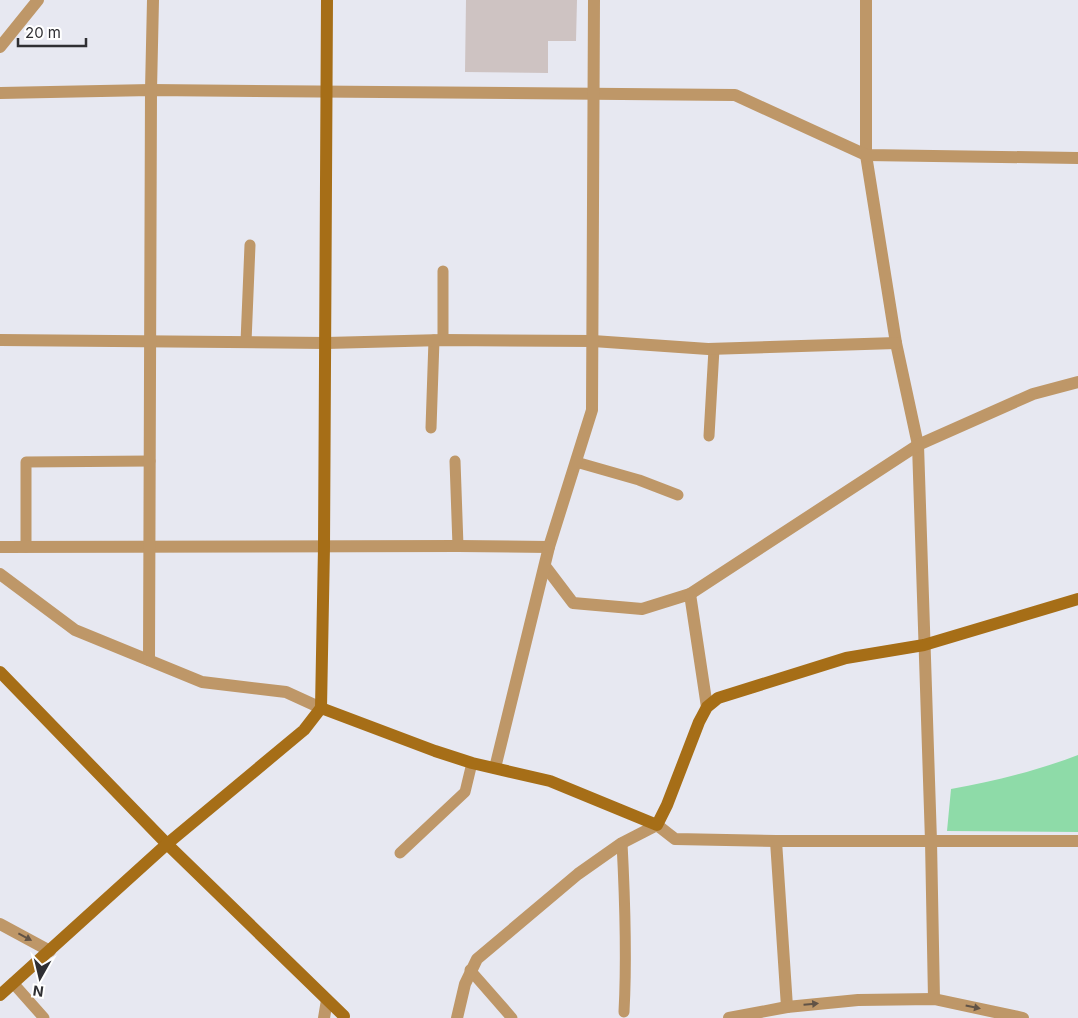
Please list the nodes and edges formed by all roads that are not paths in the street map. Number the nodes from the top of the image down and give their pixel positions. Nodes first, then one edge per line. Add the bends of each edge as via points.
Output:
1 (38, 0) edge
2 (153, 0) edge
3 (327, 0) edge
4 (594, 0) edge
5 (866, 0) edge
6 (0, 47) edge
7 (151, 90) junction
8 (327, 91) junction
9 (0, 93) edge
10 (594, 93) junction
11 (866, 155) junction
12 (1078, 158) edge
13 (250, 245) dead end
14 (443, 271) dead end
15 (0, 340) edge
16 (150, 340) junction
17 (438, 340) junction
18 (246, 342) junction
19 (592, 342) junction
20 (326, 343) junction
21 (896, 343) junction
22 (714, 349) junction
23 (1078, 382) edge
24 (432, 428) dead end
25 (709, 436) dead end
26 (918, 445) junction
27 (150, 461) junction
28 (455, 461) dead end
29 (576, 462) junction
30 (678, 495) dead end
31 (26, 546) junction
32 (149, 546) junction
33 (458, 546) junction
34 (0, 547) edge
35 (324, 547) junction
36 (549, 547) junction
37 (545, 566) junction
38 (0, 574) edge
39 (690, 594) junction
40 (1078, 599) edge
41 (924, 645) junction
42 (149, 660) junction
43 (0, 672) edge
44 (707, 707) junction
45 (321, 708) junction
46 (472, 763) junction
47 (495, 768) junction
48 (657, 825) junction
49 (776, 841) junction
50 (931, 841) junction
51 (1078, 841) edge
52 (622, 843) junction
53 (167, 844) junction
54 (400, 853) dead end
55 (0, 924) edge
56 (50, 951) junction
57 (470, 970) junction
58 (14, 983) junction
59 (0, 995) edge
60 (934, 999) junction
61 (327, 1000) junction
62 (787, 1007) junction
63 (624, 1012) dead end
64 (344, 1016) dead end
65 (44, 1018) edge
66 (324, 1018) edge
67 (457, 1018) edge
68 (512, 1018) edge
69 (729, 1018) edge
70 (1023, 1018) edge

1 - 6 street
2 - 7 street
3 - 8 street
4 - 10 street
5 - 11 street
7 - 8 street
7 - 9 street
7 - 16 street
8 - 10 street
8 - 20 street
10 - 11 street via 735,95
10 - 19 street
11 - 12 street
11 - 21 street
13 - 18 lane
14 - 17 lane
15 - 16 street
16 - 18 street
16 - 27 street
17 - 19 street
17 - 20 street
17 - 24 lane
18 - 20 street
19 - 22 street
19 - 29 street via 592,410
20 - 35 street
21 - 22 street
21 - 26 street
22 - 25 lane
23 - 26 street via 1033,394
26 - 39 street
26 - 41 street
27 - 31 lane via 26,462
27 - 32 street
28 - 33 lane
29 - 30 lane
29 - 36 street
31 - 32 street
31 - 34 street
32 - 35 street
32 - 42 street
33 - 35 street
33 - 36 street
35 - 45 street
36 - 37 street
37 - 39 street via 573,603 642,609
37 - 47 street
38 - 42 street via 75,630
39 - 44 street
40 - 41 street
41 - 44 street via 846,658 718,698
41 - 50 street
42 - 45 street via 202,682 286,692
43 - 53 street
44 - 48 street
45 - 46 street
45 - 53 street via 304,730
46 - 47 street
46 - 54 lane via 465,792
47 - 48 street via 550,781
48 - 49 street via 674,839
48 - 52 street
49 - 50 street
49 - 62 street
50 - 51 street
50 - 60 street
52 - 57 street via 556,892 477,959
52 - 63 lane via 626,962
53 - 56 street
53 - 61 street
55 -> 56 street
56 - 58 street
57 - 67 street
57 - 68 lane
58 - 59 street
58 - 65 lane
62 -> 60 street via 858,1000
60 -> 70 street
61 - 64 street
61 - 66 street
62 - 69 street

